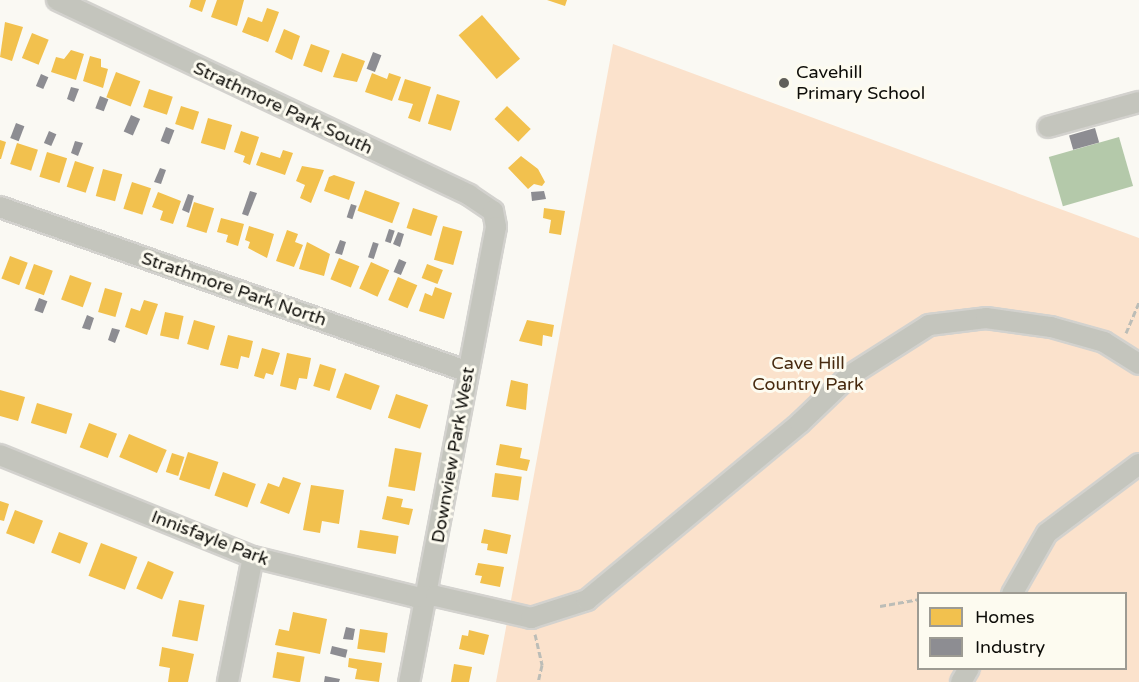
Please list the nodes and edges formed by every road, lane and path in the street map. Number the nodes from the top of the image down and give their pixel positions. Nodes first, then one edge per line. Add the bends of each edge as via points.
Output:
1 (57, 0) edge
2 (1139, 102) edge
3 (1048, 127) dead end
4 (0, 207) edge
5 (496, 227) joint
6 (1139, 302) edge
7 (1104, 342) junction
8 (1139, 363) edge
9 (468, 372) junction
10 (0, 455) edge
11 (1139, 464) edge
12 (252, 557) junction
13 (1013, 592) edge
14 (427, 597) junction
15 (917, 599) edge
16 (880, 606) dead end
17 (531, 618) junction
18 (228, 682) edge
19 (409, 682) edge
20 (538, 682) edge

1 - 5 street, Strathmore Park South via 469,195 493,211
2 - 3 street
4 - 9 street, Strathmore Park North
5 - 9 street, Downview Park West
6 - 7 path via 1125,337
7 - 8 street
7 - 17 street via 1051,327 986,318 929,325 849,376 800,423 587,600
9 - 14 street, Downview Park West
10 - 12 street, Innisfayle Park
11 - 13 street via 1047,533
12 - 14 street, Innisfayle Park
12 - 18 street
14 - 17 street, Innisfayle Park
14 - 19 street, Downview Park West
15 - 16 path
17 - 20 path via 542,665

